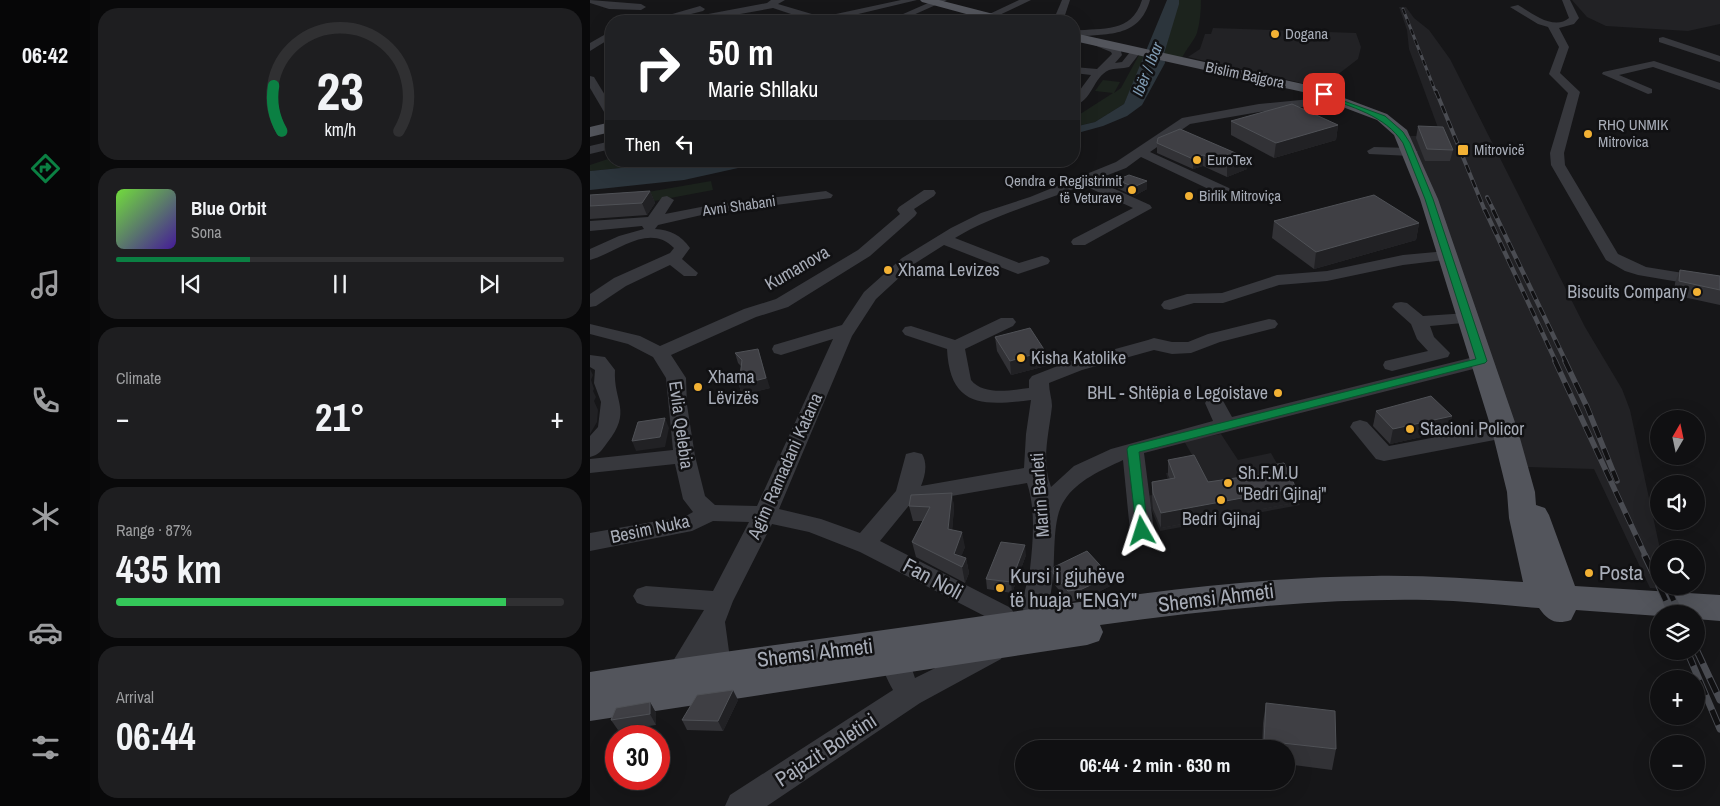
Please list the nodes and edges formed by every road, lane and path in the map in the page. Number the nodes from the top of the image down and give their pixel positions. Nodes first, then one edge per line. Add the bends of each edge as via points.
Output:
1 (590, 0) edge
2 (912, 0) edge
3 (1027, 0) edge
4 (1066, 0) edge
5 (1146, 0) edge
6 (1566, 0) edge
7 (935, 1) edge
8 (777, 2) edge
9 (1515, 7) dead end
10 (722, 9) junction
11 (643, 15) edge
12 (654, 15) edge
13 (704, 15) edge
14 (733, 15) edge
15 (806, 15) edge
16 (857, 15) edge
17 (901, 15) edge
18 (981, 15) edge
19 (993, 15) edge
20 (1060, 15) edge
21 (1556, 26) junction
22 (1119, 29) junction
23 (1080, 35) edge
24 (1681, 35) dead end
25 (605, 36) edge
26 (1080, 38) edge
27 (1663, 40) dead end
28 (1098, 43) junction
29 (590, 48) edge
30 (1720, 48) edge
31 (1720, 59) edge
32 (1627, 68) junction
33 (1080, 70) edge
34 (1103, 70) junction
35 (1717, 72) dead end
36 (1692, 77) junction
37 (1654, 78) dead end
38 (594, 86) edge
39 (1720, 87) edge
40 (1648, 91) dead end
41 (1080, 93) edge
42 (1341, 100) junction
43 (605, 104) edge
44 (605, 128) edge
45 (590, 132) edge
46 (605, 146) edge
47 (590, 150) edge
48 (1374, 151) dead end
49 (1140, 152) junction
50 (1410, 152) junction
51 (1085, 181) junction
52 (1224, 191) dead end
53 (929, 193) dead end
54 (826, 194) dead end
55 (667, 200) dead end
56 (654, 221) junction
57 (590, 226) edge
58 (643, 234) junction
59 (943, 239) junction
60 (1079, 242) dead end
61 (590, 254) edge
62 (1446, 256) junction
63 (672, 258) junction
64 (1042, 261) dead end
65 (690, 273) dead end
66 (1720, 284) edge
67 (590, 302) edge
68 (1170, 305) dead end
69 (1401, 307) dead end
70 (1468, 318) junction
71 (1007, 322) dead end
72 (1419, 322) junction
73 (1268, 324) dead end
74 (590, 329) edge
75 (846, 330) junction
76 (911, 331) dead end
77 (956, 346) junction
78 (781, 349) dead end
79 (660, 353) junction
80 (590, 361) edge
81 (1482, 361) junction
82 (1392, 365) dead end
83 (1039, 393) junction
84 (1215, 403) dead end
85 (1226, 426) junction
86 (1360, 428) dead end
87 (1506, 431) junction
88 (1133, 449) junction
89 (684, 456) junction
90 (591, 459) edge
91 (914, 459) dead end
92 (1035, 474) junction
93 (903, 497) junction
94 (709, 513) junction
95 (765, 514) junction
96 (1045, 524) junction
97 (1142, 531) dead end
98 (590, 542) edge
99 (864, 543) junction
100 (1551, 586) junction
101 (646, 596) dead end
102 (1650, 608) edge
103 (1720, 608) edge
104 (1650, 609) edge
105 (1705, 609) edge
106 (716, 612) junction
107 (1047, 615) junction
108 (1705, 622) edge
109 (1720, 623) edge
110 (998, 630) junction
111 (893, 652) junction
112 (715, 677) junction
113 (678, 682) junction
114 (590, 687) edge
115 (910, 694) junction
116 (590, 706) edge
117 (741, 806) edge

1 - 11 street
2 - 16 street
3 - 19 street
4 - 20 street
5 - 22 street via 1139,20
6 - 21 street via 1573,20
7 - 17 street
7 - 18 main road
8 - 10 street
8 - 15 street
9 - 21 street
10 - 12 street via 703,8
10 - 13 street
10 - 14 street
21 - 66 street via 1554,30 1564,47 1554,74 1574,92 1556,161 1608,251 1620,262 1644,272
22 - 23 street
22 - 34 street via 1134,44 1125,65
24 - 30 street
25 - 29 street
26 - 28 main road, Bislim Bajgora
27 - 31 street
28 - 34 street via 1118,52
28 - 42 main road, Bislim Bajgora via 1278,82
32 - 36 street via 1654,64
32 - 37 street
32 - 40 street via 1606,76
33 - 34 street
34 - 41 street
35 - 36 street
36 - 39 street
38 - 43 street
42 - 49 street, Agim Ramadani Katana via 1195,118 1178,124
42 - 50 main road, Bislim Bajgora via 1382,117 1401,133
44 - 45 main road
46 - 47 street
48 - 50 street
49 - 51 street, Agim Ramadani Katana via 1121,165
49 - 52 street
50 - 62 main road, Bislim Bajgora via 1429,199
51 - 59 street, Agim Ramadani Katana via 986,216
51 - 60 street via 1145,208
53 - 79 street, Kumanova via 904,210 910,213 864,252 800,293
54 - 56 street, Avni Shabani via 706,210
55 - 56 street
56 - 57 street, Avni Shabani
56 - 58 street
58 - 61 street
58 - 63 street via 666,235 676,241 681,251
59 - 64 street via 1018,269
59 - 75 street, Agim Ramadani Katana via 908,261 870,296
62 - 68 street via 1403,260 1327,276 1277,280 1232,296 1193,298
62 - 70 main road, Bislim Bajgora
63 - 65 street
63 - 67 street via 620,282
69 - 72 street
70 - 72 street
70 - 81 main road, Bislim Bajgora
71 - 77 street
72 - 82 street via 1426,339 1441,353
73 - 83 street via 1214,338 1200,345 1172,348 1154,344 1075,366 1039,380
74 - 79 street via 634,340
75 - 78 street
75 - 95 street, Agim Ramadani Katana
76 - 77 street
77 - 83 street via 962,380 967,388 984,396
79 - 89 street, Evlia Qelebia via 676,378
80 - 90 street via 598,361 605,370 604,383 611,402 608,428
81 - 85 street
81 - 87 main road, Bislim Bajgora
83 - 92 street, Marin Barleti via 1042,404 1036,434
84 - 85 street
85 - 88 street
86 - 87 street via 1384,454
87 - 100 main road, Bislim Bajgora via 1521,492 1523,518
88 - 96 street via 1082,471 1053,498
88 - 97 street
89 - 90 street
89 - 94 street, Evlia Qelebia via 694,499
91 - 93 street via 916,471
92 - 93 street
92 - 96 street, Marin Barleti
93 - 99 street
94 - 95 street
94 - 98 street, Besim Nuka via 692,523
95 - 99 street, Fan Noli
95 - 106 street, Agim Ramadani Katana
96 - 107 street, Marin Barleti via 1042,572
99 - 110 street, Fan Noli
100 - 102 main road, Shemsi Ahmeti
100 - 104 main road, Shemsi Ahmeti
100 - 107 main road, Shemsi Ahmeti via 1472,590 1384,586 1272,591
100 - 110 main road, Shemsi Ahmeti via 1386,602 1280,606
101 - 106 street
103 - 105 main road
106 - 112 street
106 - 113 street, Agim Ramadani Katana
107 - 110 main road, Shemsi Ahmeti
108 - 109 main road
110 - 111 main road, Shemsi Ahmeti
110 - 115 street, Pajazit Boletini
111 - 112 main road, Shemsi Ahmeti
111 - 115 street via 900,678
112 - 113 main road, Shemsi Ahmeti
113 - 114 main road, Shemsi Ahmeti
113 - 116 main road, Shemsi Ahmeti
115 - 117 street, Pajazit Boletini

